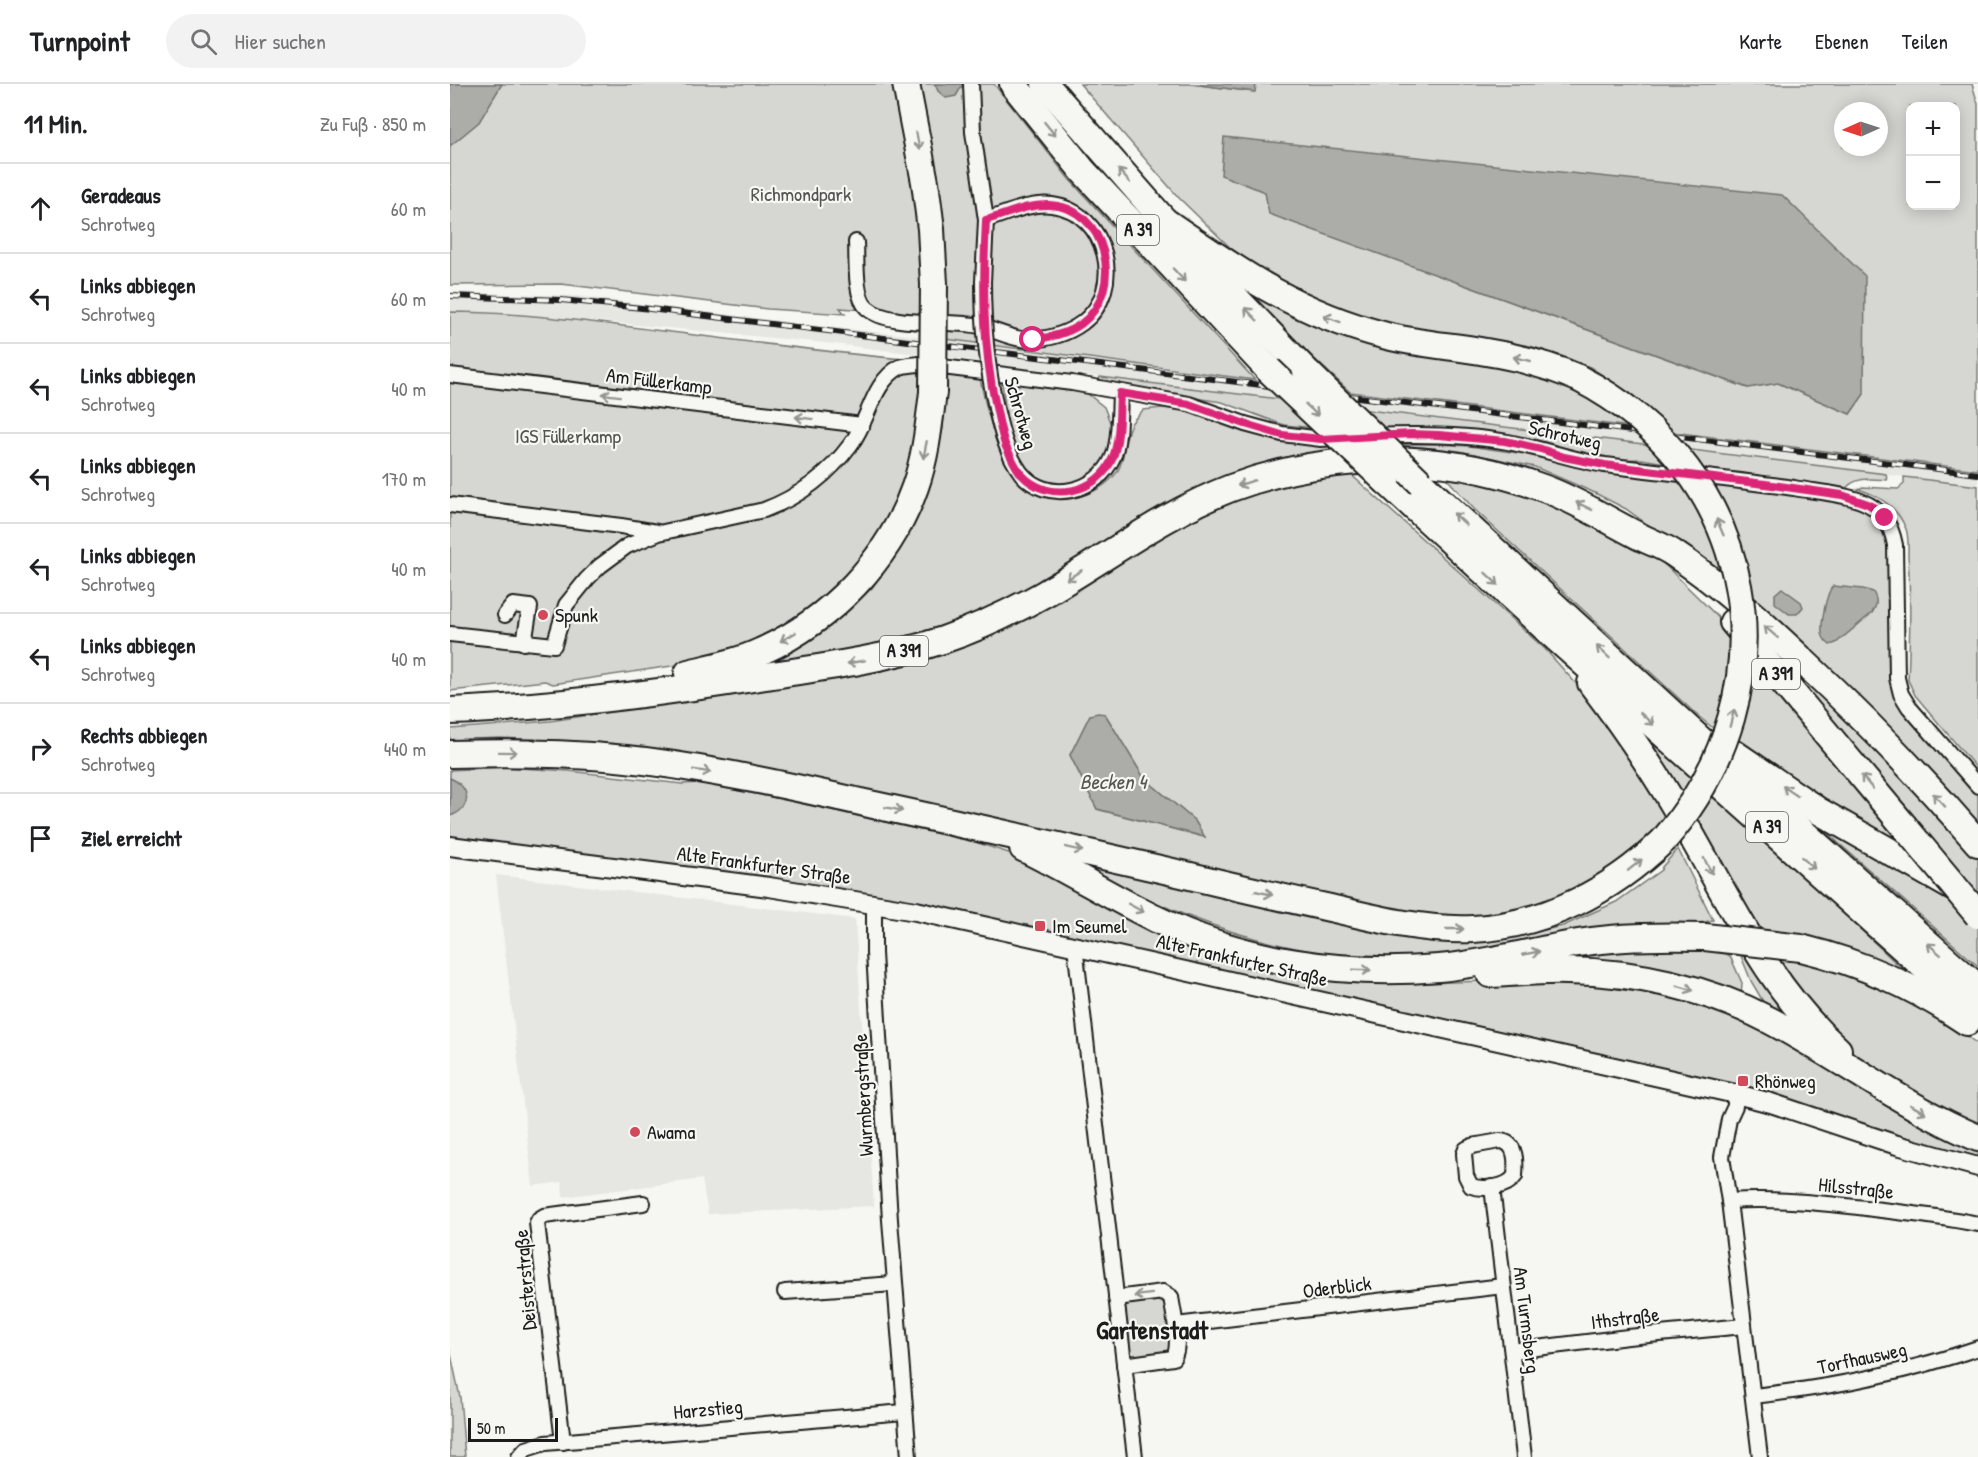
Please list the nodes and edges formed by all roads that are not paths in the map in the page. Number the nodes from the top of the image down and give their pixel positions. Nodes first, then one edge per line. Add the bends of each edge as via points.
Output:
1 (906, 84) edge
2 (971, 84) edge
3 (1013, 84) edge
4 (1046, 84) edge
5 (986, 220) junction
6 (1163, 220) junction
7 (856, 242) dead end
8 (450, 375) edge
9 (1120, 393) junction
10 (862, 425) junction
11 (450, 505) edge
12 (659, 533) junction
13 (1635, 534) junction
14 (505, 615) dead end
15 (450, 634) edge
16 (1556, 638) junction
17 (525, 643) junction
18 (1646, 692) junction
19 (458, 711) edge
20 (450, 754) edge
21 (1978, 786) edge
22 (956, 822) junction
23 (1978, 843) edge
24 (450, 846) edge
25 (1978, 902) edge
26 (874, 903) junction
27 (1978, 915) edge
28 (1074, 946) junction
29 (1411, 969) junction
30 (1978, 988) edge
31 (1978, 1015) edge
32 (1978, 1029) edge
33 (1869, 1078) junction
34 (1734, 1095) junction
35 (1978, 1138) edge
36 (1978, 1167) edge
37 (1492, 1187) dead end
38 (1729, 1201) junction
39 (643, 1203) dead end
40 (1978, 1224) edge
41 (894, 1284) junction
42 (1503, 1286) junction
43 (785, 1292) dead end
44 (1116, 1298) junction
45 (1176, 1325) junction
46 (1744, 1326) junction
47 (1978, 1348) edge
48 (1512, 1351) junction
49 (1124, 1365) junction
50 (1753, 1396) junction
51 (904, 1412) junction
52 (562, 1442) junction
53 (519, 1457) edge
54 (909, 1457) edge
55 (1135, 1457) edge
56 (1524, 1457) edge
57 (1760, 1457) edge

1 -> 19 highway, bridge via 926,182 931,229 933,392 924,457 915,488 901,519 865,574 817,619 762,651 729,663 592,691
2 - 5 street, Schrotweg via 973,132
3 -> 16 highway, A 39, bridge via 1083,171 1269,370
6 -> 4 highway, A 39
5 - 7 street via 1050,204 1088,223 1106,255 1107,268 1101,301 1087,319 1057,336 1020,340 973,325 911,321 877,314 862,300
5 - 9 street, Schrotweg, bridge via 983,310 987,360 1005,444 1022,474 1041,487 1065,492 1093,481 1113,457
18 -> 6 highway, A 39, bridge via 1306,371
22 -> 6 highway, bridge via 1414,926 1497,927 1568,906 1614,881 1648,855 1678,823 1704,785 1724,744 1742,654 1738,586 1718,521 1683,463 1652,429 1617,400 1578,378 1530,360 1374,333 1298,305 1256,283
10 -> 8 street, Am Füllerkamp
9 - 10 street via 1072,383 918,364 902,366 888,377
9 - 21 street, Schrotweg via 1189,404 1266,431 1299,437 1411,434 1505,441 1581,461 1860,500 1885,518 1895,545 1897,678 1901,694
10 - 12 street via 853,442 826,472 797,495 754,512
11 - 12 street
12 - 17 street via 627,546 586,579 566,605 554,645
13 -> 19 highway, A 391 via 1562,495 1483,470 1412,460 1322,464 1262,478 1201,501 997,618 942,640 880,658 529,708
23 -> 13 highway via 1898,755 1776,636 1713,581 1668,550
27 -> 13 highway, A 391, bridge via 1730,619 1678,568
14 - 17 street via 513,605 530,607
15 - 17 street
16 -> 31 highway, A 39
16 -> 33 highway via 1646,761 1771,972 1808,1020
25 -> 18 highway via 1817,810
30 -> 18 highway, A 39
20 -> 22 highway via 570,754 646,761 760,780
22 -> 29 highway via 1040,856 1155,918 1232,948 1319,967
24 - 26 street, Alte Frankfurter Straße
26 - 28 street, Alte Frankfurter Straße
26 - 41 street, Wurmbergstraße
28 - 34 street, Alte Frankfurter Straße
28 - 44 street
29 -> 32 highway, bridge via 1469,964 1614,939 1706,937 1801,948 1840,958 1892,979
29 -> 33 highway via 1434,978 1588,972 1672,985 1769,1020
33 -> 35 highway via 1919,1110
34 - 36 street, Alte Frankfurter Straße
34 - 38 street via 1735,1106 1722,1157
37 - 42 street, Am Turmsberg
38 - 40 street, Hilsstraße via 1848,1206
38 - 46 street
39 - 52 street, Deisterstraße via 544,1216 537,1223
41 - 43 street
41 - 51 street, Wurmbergstraße
42 - 45 street, Oderblick
42 - 48 street, Am Turmsberg
45 -> 44 street via 1167,1293
44 - 49 street
45 - 49 street via 1177,1350 1173,1358
46 - 48 street, Ithstraße
46 - 50 street
47 - 50 street, Torfhausweg via 1850,1382
48 - 56 street, Am Turmsberg
49 - 55 street
50 - 57 street
51 - 52 street, Harzstieg
51 - 54 street, Wurmbergstraße
52 - 53 street, Harzstieg via 534,1445

